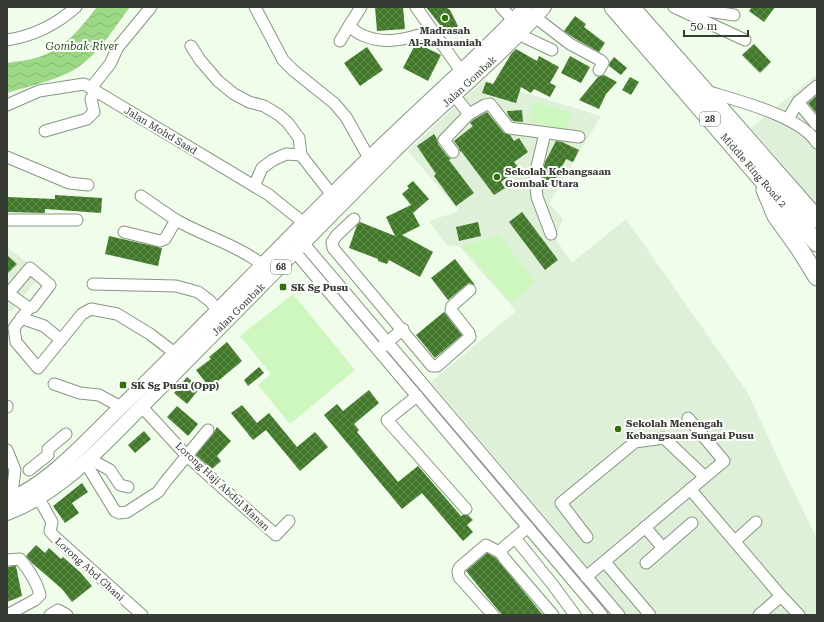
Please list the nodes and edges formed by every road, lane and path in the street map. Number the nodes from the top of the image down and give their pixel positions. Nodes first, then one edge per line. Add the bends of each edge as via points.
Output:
1 (76, 7) edge
2 (151, 7) edge
3 (255, 7) edge
4 (361, 7) edge
5 (416, 7) edge
6 (422, 7) edge
7 (501, 7) edge
8 (613, 7) edge
9 (631, 7) edge
10 (674, 7) edge
11 (683, 7) edge
12 (535, 10) edge
13 (734, 15) dead end
14 (514, 21) junction
15 (349, 26) junction
16 (433, 31) junction
17 (518, 34) junction
18 (7, 40) edge
19 (745, 40) dead end
20 (340, 41) dead end
21 (191, 46) dead end
22 (552, 50) dead end
23 (463, 69) junction
24 (600, 70) dead end
25 (817, 86) edge
26 (93, 89) junction
27 (705, 91) junction
28 (454, 96) junction
29 (798, 102) junction
30 (7, 105) edge
31 (469, 114) junction
32 (788, 119) junction
33 (817, 125) edge
34 (45, 132) dead end
35 (545, 133) junction
36 (579, 137) dead end
37 (816, 138) edge
38 (453, 152) dead end
39 (301, 154) junction
40 (7, 157) edge
41 (369, 158) junction
42 (757, 174) junction
43 (88, 185) dead end
44 (254, 186) junction
45 (332, 195) junction
46 (141, 196) dead end
47 (354, 219) dead end
48 (7, 220) edge
49 (78, 220) dead end
50 (176, 220) junction
51 (304, 223) junction
52 (124, 232) dead end
53 (551, 234) dead end
54 (814, 235) edge
55 (299, 248) junction
56 (263, 265) junction
57 (817, 277) edge
58 (93, 284) dead end
59 (470, 290) dead end
60 (8, 294) edge
61 (29, 308) junction
62 (218, 311) junction
63 (21, 318) junction
64 (403, 329) junction
65 (61, 340) junction
66 (388, 342) junction
67 (378, 350) junction
68 (176, 354) junction
69 (54, 384) dead end
70 (417, 396) junction
71 (141, 406) junction
72 (120, 407) junction
73 (688, 418) dead end
74 (208, 430) dead end
75 (66, 434) dead end
76 (7, 450) edge
77 (187, 456) junction
78 (87, 460) junction
79 (495, 469) junction
80 (15, 470) junction
81 (29, 470) junction
82 (485, 477) junction
83 (704, 477) junction
84 (39, 482) junction
85 (128, 487) dead end
86 (690, 489) junction
87 (9, 497) edge
88 (38, 497) junction
89 (466, 509) dead end
90 (7, 513) edge
91 (289, 521) dead end
92 (756, 522) dead end
93 (692, 523) dead end
94 (528, 528) junction
95 (645, 528) junction
96 (587, 537) dead end
97 (515, 538) junction
98 (736, 540) junction
99 (663, 548) junction
100 (501, 553) junction
101 (7, 560) edge
102 (605, 562) junction
103 (646, 563) dead end
104 (586, 577) junction
105 (781, 596) junction
106 (617, 614) edge
107 (7, 615) edge
108 (50, 615) edge
109 (66, 615) edge
110 (142, 615) edge
111 (493, 615) edge
112 (553, 615) edge
113 (575, 615) edge
114 (602, 615) edge
115 (650, 615) edge
116 (759, 615) edge
117 (798, 615) edge

1 - 18 street via 51,25 20,38
2 - 26 street via 118,47
3 - 41 street via 284,60 334,103 346,117
4 - 15 street
5 - 16 street
6 - 23 street
7 - 14 street
8 - 42 highway, Middle Ring Road 2 / 28
9 - 27 highway, Middle Ring Road 2 / 28
10 - 19 street
11 - 13 street
12 - 14 main road, Jalan Gombak / 68
12 - 17 main road, Jalan Gombak / 68
12 - 24 street via 570,44 600,60 603,63
14 - 23 main road, Jalan Gombak / 68
15 - 16 street via 362,35 385,41 406,39
15 - 20 street
16 - 23 street
17 - 22 street
17 - 28 main road, Jalan Gombak / 68
21 - 39 street via 218,81 234,94 264,106 288,123 299,138
23 - 41 main road, Jalan Gombak / 68
25 - 29 street
26 - 30 street, Jalan Mohd Saad via 84,84 38,91
26 - 34 street via 91,99 94,112 87,119
26 - 44 street, Jalan Mohd Saad
27 - 32 street
27 - 54 highway, Middle Ring Road 2 / 28
28 - 31 street
28 - 55 main road, Jalan Gombak / 68 via 393,152
29 - 32 street
29 - 33 street
31 - 35 street via 490,104 509,128
31 - 38 street via 444,140
32 - 37 street
35 - 36 street
35 - 53 street via 535,175 536,197
39 - 44 street via 286,154 273,160 262,168
39 - 45 street
40 - 43 street via 69,183
41 - 45 main road, Jalan Gombak / 68
42 - 54 highway, Middle Ring Road 2 / 28
42 - 57 highway via 776,216
44 - 51 street, Jalan Mohd Saad
45 - 51 main road, Jalan Gombak / 68
46 - 50 street
47 - 64 street via 337,235 332,242 333,248
48 - 49 street
50 - 52 street via 165,239 160,241
50 - 56 street via 251,256
51 - 56 main road, Jalan Gombak / 68
55 - 66 street
55 - 67 street
55 - 71 main road, Jalan Gombak / 68
56 - 62 main road, Jalan Gombak / 68
58 - 62 street via 176,286 198,292
59 - 64 street via 452,306 452,310 470,332 470,337 437,366 432,366
60 - 61 street
60 - 61 street via 30,268 50,285 33,307
61 - 63 street
62 - 68 main road, Jalan Gombak / 68
63 - 65 street via 44,326
63 - 65 street via 14,328 16,342 38,368
64 - 66 street
65 - 68 street via 82,314 91,309 117,314
66 - 67 street
66 - 79 street
67 - 70 street
68 - 72 main road, Jalan Gombak / 68
69 - 72 street via 80,393 99,395
70 - 82 street
70 - 89 street via 387,420
71 - 77 street, Lorong Haji Abdul Manan
71 - 78 main road, Jalan Gombak / 68
72 - 84 main road, Jalan Gombak / 68
73 - 83 street via 724,461
74 - 77 street
75 - 81 street via 48,449 48,455
76 - 80 street
77 - 78 street via 158,492 120,514 115,511
77 - 91 street, Lorong Haji Abdul Manan via 276,535
78 - 85 street via 110,470 120,485
78 - 88 main road, Jalan Gombak / 68
79 - 82 street
79 - 104 street
80 - 81 street
80 - 87 street
81 - 84 street
82 - 94 street
83 - 86 street
83 - 96 street via 664,438 635,442 561,503
84 - 87 main road, Jalan Gombak / 68
86 - 95 street
86 - 98 street
88 - 90 main road, Jalan Gombak / 68
88 - 110 street, Lorong Abd Ghani via 52,522 50,531 54,536
92 - 98 street
93 - 99 street
94 - 97 street
94 - 114 street
95 - 99 street
95 - 102 street
97 - 100 street
97 - 113 street
98 - 105 street
99 - 103 street
100 - 111 street via 486,545 458,571 459,577
100 - 112 street
101 - 107 street via 20,559 39,588 40,595
102 - 104 street
102 - 115 street
104 - 106 street
105 - 116 street
105 - 117 street
108 - 109 street via 58,610

